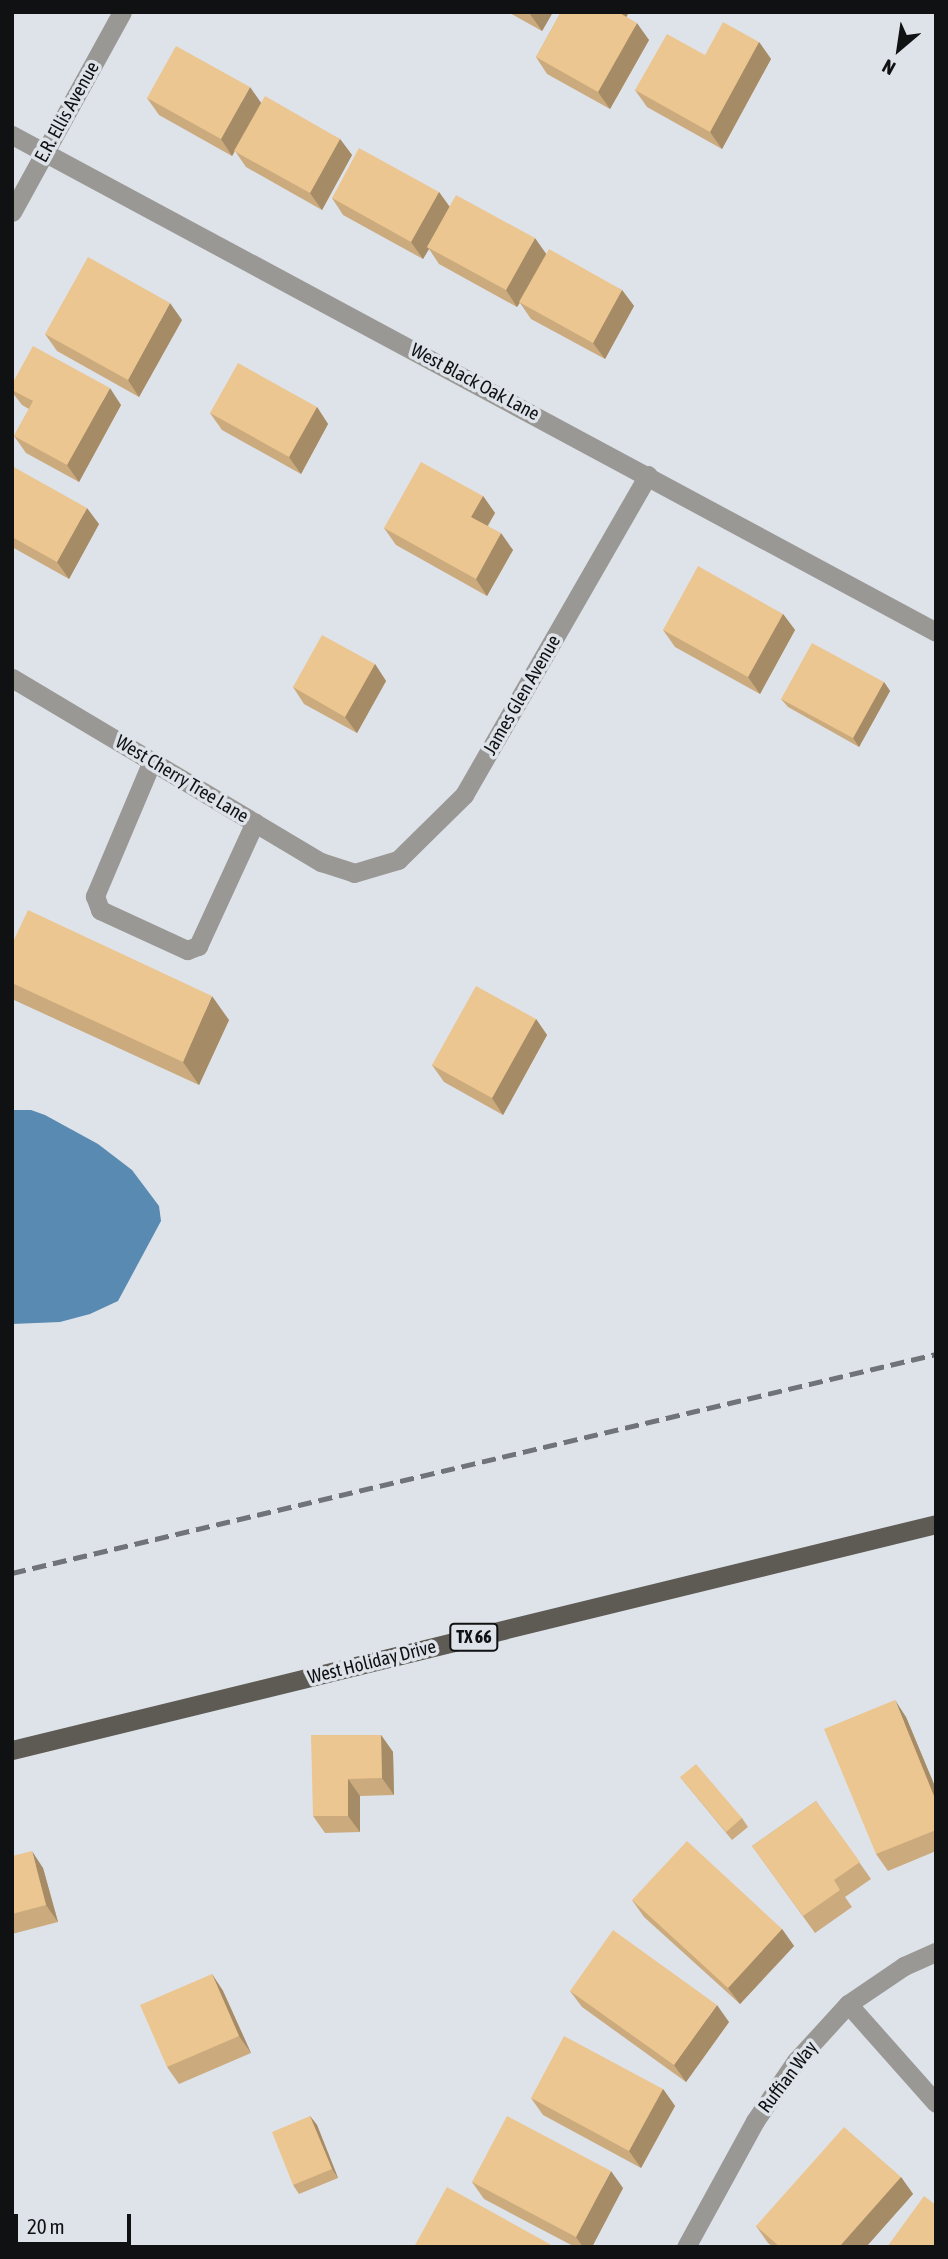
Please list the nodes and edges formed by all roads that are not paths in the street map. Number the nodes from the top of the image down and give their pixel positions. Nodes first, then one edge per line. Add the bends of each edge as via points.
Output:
1 (122, 12) edge
2 (12, 135) edge
3 (44, 153) junction
4 (12, 212) edge
5 (648, 475) junction
6 (936, 632) edge
7 (12, 678) edge
8 (152, 761) junction
9 (254, 822) junction
10 (354, 873) joint
11 (936, 1524) edge
12 (12, 1750) edge
13 (936, 1952) edge
14 (848, 2004) junction
15 (936, 2103) edge
16 (686, 2247) edge

1 - 3 street, E.R. Ellis Avenue
2 - 3 street, West Black Oak Lane
3 - 4 street, E.R. Ellis Avenue
3 - 5 street, West Black Oak Lane
5 - 6 street, West Black Oak Lane
5 - 10 street, James Glen Avenue via 464,795 398,860
7 - 8 street, West Cherry Tree Lane
8 - 9 street, West Cherry Tree Lane
8 - 9 street via 95,895 100,910 187,950 198,946
9 - 10 street, West Cherry Tree Lane via 321,862
11 - 12 main road, West Holiday Drive / TX 66
13 - 14 street, Ruffian Way via 904,1966
14 - 15 street
14 - 16 street, Ruffian Way via 796,2061 755,2121

